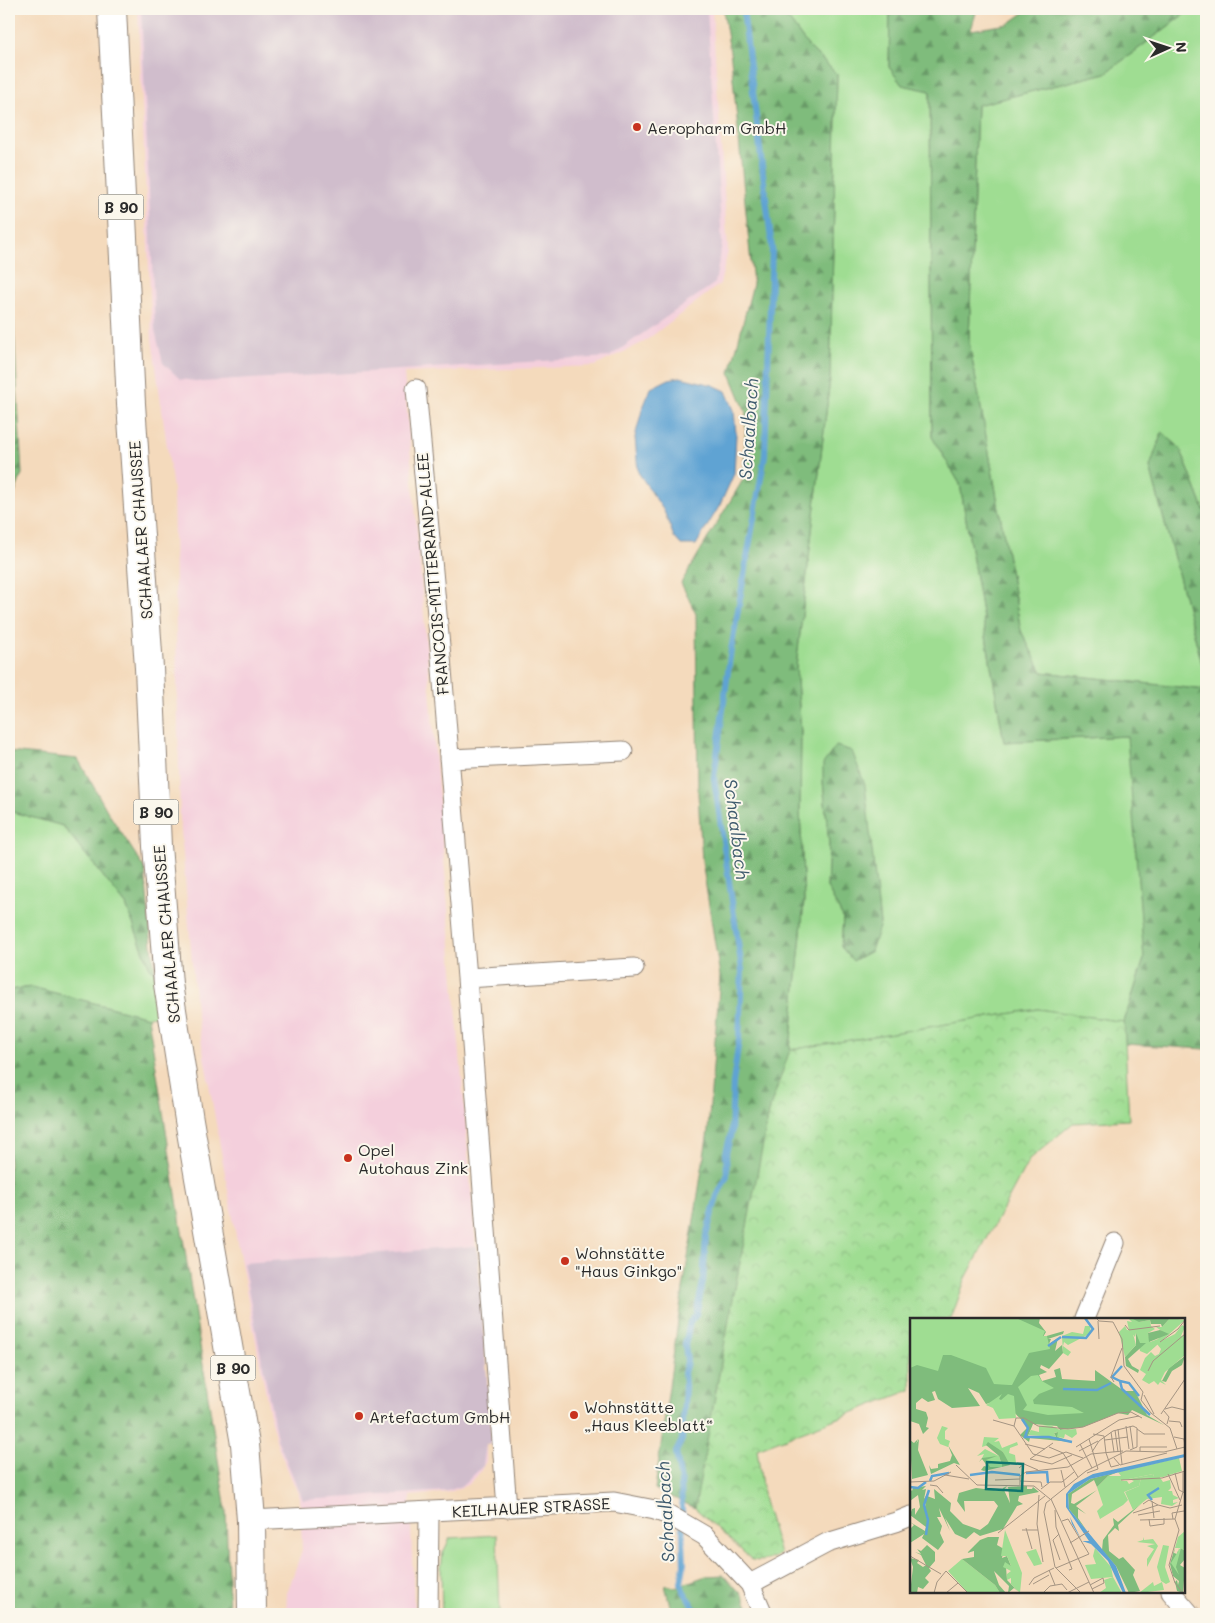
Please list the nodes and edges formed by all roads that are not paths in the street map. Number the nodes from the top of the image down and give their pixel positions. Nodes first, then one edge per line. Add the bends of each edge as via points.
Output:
1 (112, 9) edge
2 (416, 389) dead end
3 (623, 751) dead end
4 (449, 759) junction
5 (634, 968) dead end
6 (467, 978) junction
7 (1115, 1243) dead end
8 (1084, 1318) edge
9 (507, 1508) junction
10 (429, 1512) junction
11 (910, 1516) edge
12 (251, 1520) junction
13 (750, 1584) junction
14 (1172, 1593) edge
15 (252, 1614) edge
16 (428, 1614) edge
17 (763, 1614) edge
18 (1190, 1614) edge

1 - 12 main road, SCHAALAER CHAUSSEE / B 90 via 131,404 167,966 189,1120 245,1444
2 - 4 street, FRANCOIS-MITTERRAND-ALLEE
3 - 4 street
4 - 6 street, FRANCOIS-MITTERRAND-ALLEE
5 - 6 street
6 - 9 street, FRANCOIS-MITTERRAND-ALLEE
7 - 8 street
9 - 10 street, KEILHAUER STRASSE
9 - 13 street, KEILHAUER STRASSE via 614,1502 668,1514 705,1536
10 - 12 street, KEILHAUER STRASSE
10 - 16 street
11 - 13 street via 827,1543
12 - 15 main road, SCHAALAER CHAUSSEE / B 90
13 - 17 street, KEILHAUER STRASSE
14 - 18 street

